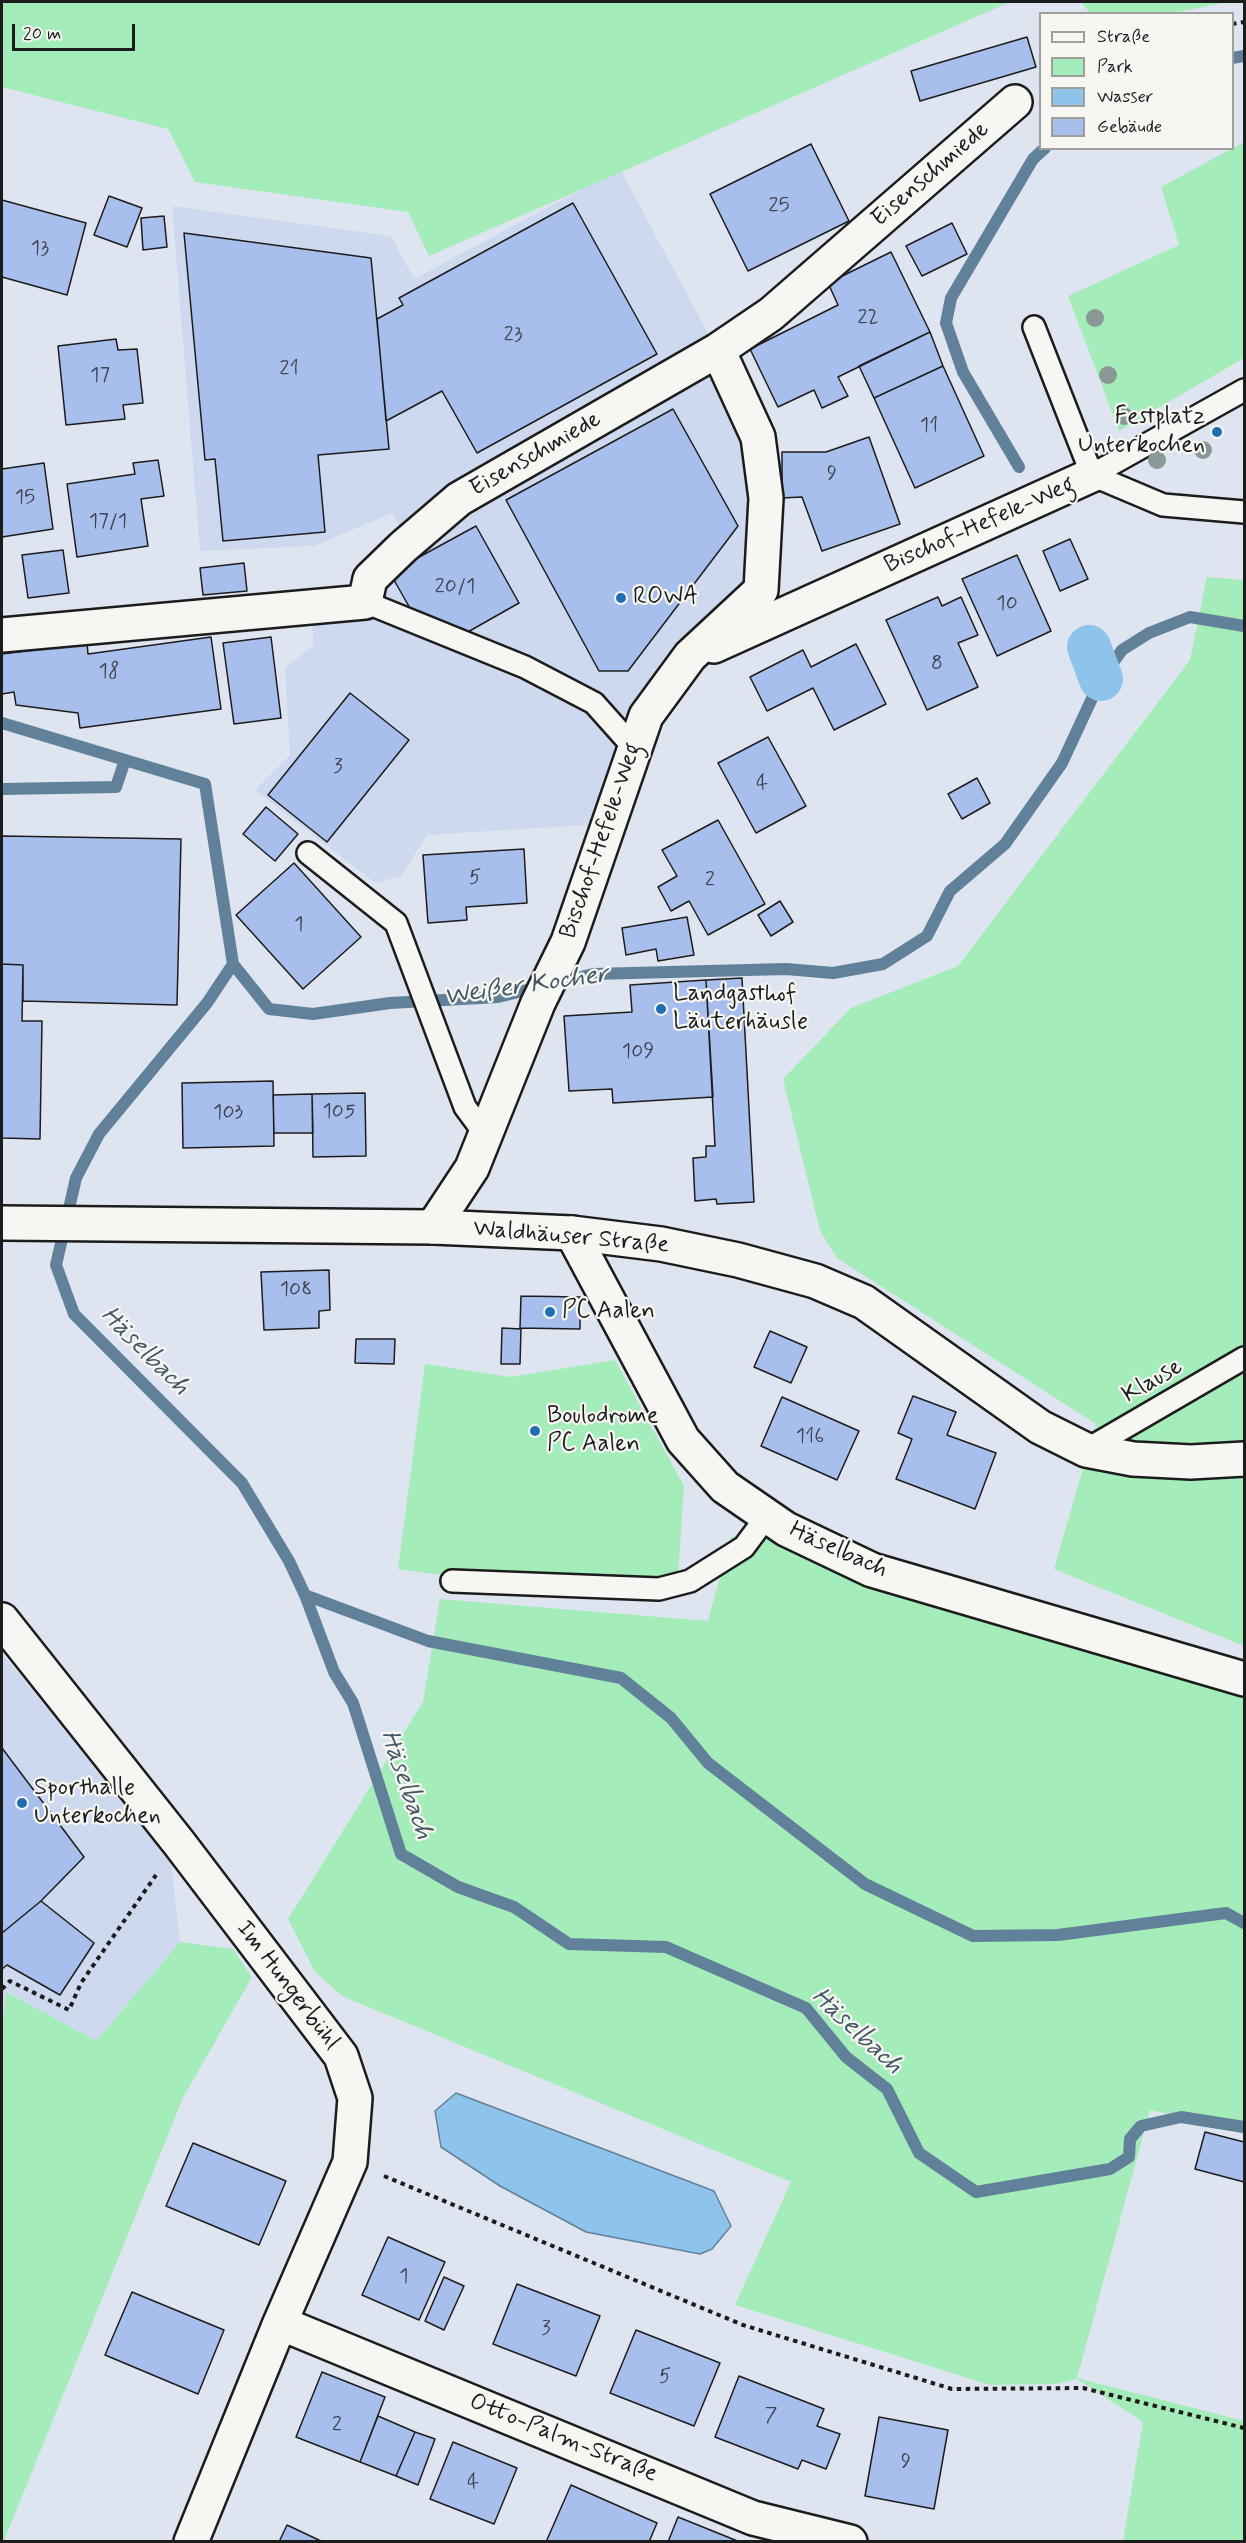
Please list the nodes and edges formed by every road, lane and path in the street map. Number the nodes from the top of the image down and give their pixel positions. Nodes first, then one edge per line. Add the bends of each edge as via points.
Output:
1 (1015, 102) dead end
2 (1034, 327) dead end
3 (718, 350) junction
4 (1245, 390) edge
5 (1092, 475) junction
6 (1245, 512) edge
7 (365, 602) junction
8 (2, 635) edge
9 (690, 656) junction
10 (635, 749) junction
11 (308, 853) dead end
12 (485, 1134) junction
13 (2, 1223) edge
14 (433, 1227) junction
15 (572, 1233) junction
16 (1245, 1358) edge
17 (1086, 1450) junction
18 (1245, 1459) edge
19 (767, 1516) junction
20 (452, 1581) dead end
21 (2, 1620) edge
22 (1245, 1680) edge
23 (179, 1843) junction
24 (2, 1989) edge
25 (350, 2162) junction
26 (280, 2323) junction
27 (1245, 2428) edge
28 (192, 2541) edge
29 (850, 2541) edge

1 - 3 street, Eisenschmiede via 771,314
2 - 5 lane
3 - 7 street, Eisenschmiede via 459,499 370,579
3 - 9 street, Bischof-Hefele-Weg via 758,437 766,498 761,590
4 - 5 lane
5 - 6 lane, Bischof-Hefele-Weg via 1163,505
5 - 9 street, Bischof-Hefele-Weg
7 - 8 street
7 - 10 lane via 525,667 594,703
9 - 10 street, Bischof-Hefele-Weg via 646,716
10 - 12 street, Bischof-Hefele-Weg via 568,942 538,1003
11 - 12 lane via 396,923 465,1107
12 - 14 street, Bischof-Hefele-Weg via 472,1168
13 - 14 street, Waldhäuser Straße
14 - 15 street, Waldhäuser Straße
15 - 17 street, Waldhäuser Straße via 661,1244 738,1260 825,1285 864,1302 1040,1427
15 - 19 street, Häselbach via 683,1440 724,1487
16 - 17 lane, Klause
17 - 18 street, Waldhäuser Straße via 1133,1459
19 - 20 lane via 744,1547 690,1581 659,1589
19 - 22 street, Häselbach via 872,1570
21 - 23 street, Im Hungerbühl
23 - 24 path via 81,1983 69,2010 10,1981
23 - 25 street, Im Hungerbühl via 341,2056 355,2098
25 - 26 street, Im Hungerbühl
25 - 27 path via 743,2325 952,2389 1083,2388
26 - 28 street, Im Hungerbühl
26 - 29 street, Otto-Palm-Straße via 753,2518

